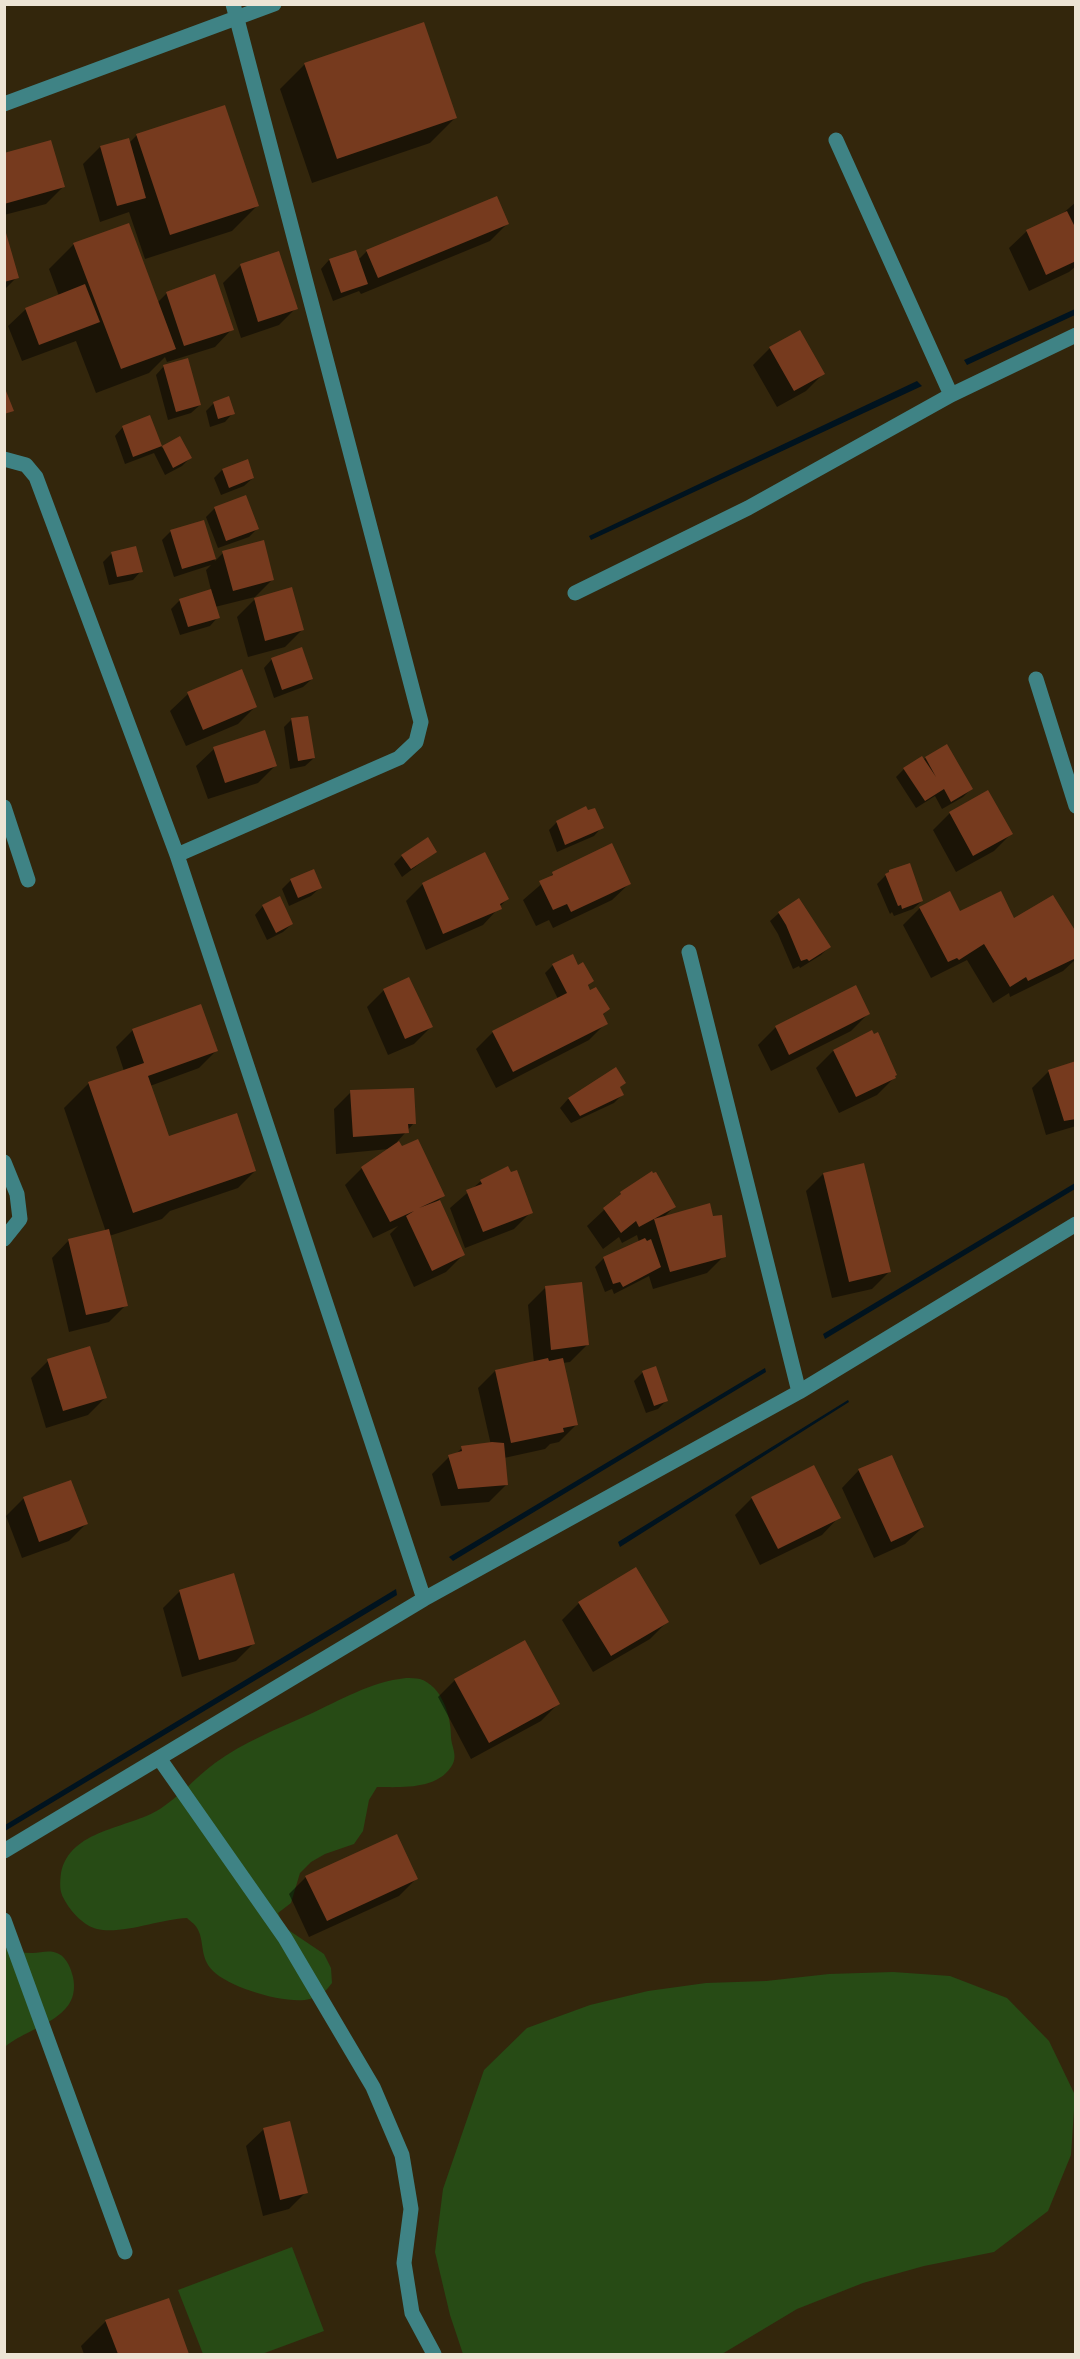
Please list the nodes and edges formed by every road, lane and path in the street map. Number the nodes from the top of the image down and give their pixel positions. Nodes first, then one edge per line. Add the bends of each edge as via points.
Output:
1 (274, 4) edge
2 (235, 11) edge
3 (4, 104) edge
4 (836, 140) dead end
5 (1076, 335) edge
6 (951, 395) junction
7 (4, 459) edge
8 (575, 593) dead end
9 (1036, 679) dead end
10 (1076, 806) edge
11 (4, 807) edge
12 (177, 855) junction
13 (28, 880) dead end
14 (689, 952) dead end
15 (4, 1162) edge
16 (1076, 1224) edge
17 (4, 1239) edge
18 (798, 1392) junction
19 (424, 1599) junction
20 (159, 1758) junction
21 (4, 1851) edge
22 (4, 1920) edge
23 (125, 2252) dead end
24 (434, 2355) edge

1 - 2 street
2 - 3 street
2 - 12 street via 421,722 416,742 399,758
4 - 6 street
5 - 6 street
6 - 8 street via 748,508
7 - 12 street via 27,465 36,477
9 - 10 street
11 - 13 street
12 - 19 street
14 - 18 street
15 - 17 street via 17,1194 20,1219
16 - 18 street
18 - 19 street
19 - 20 street
20 - 21 street
20 - 24 street via 285,1938 373,2087 402,2155 411,2209 404,2264 412,2313
22 - 23 street

